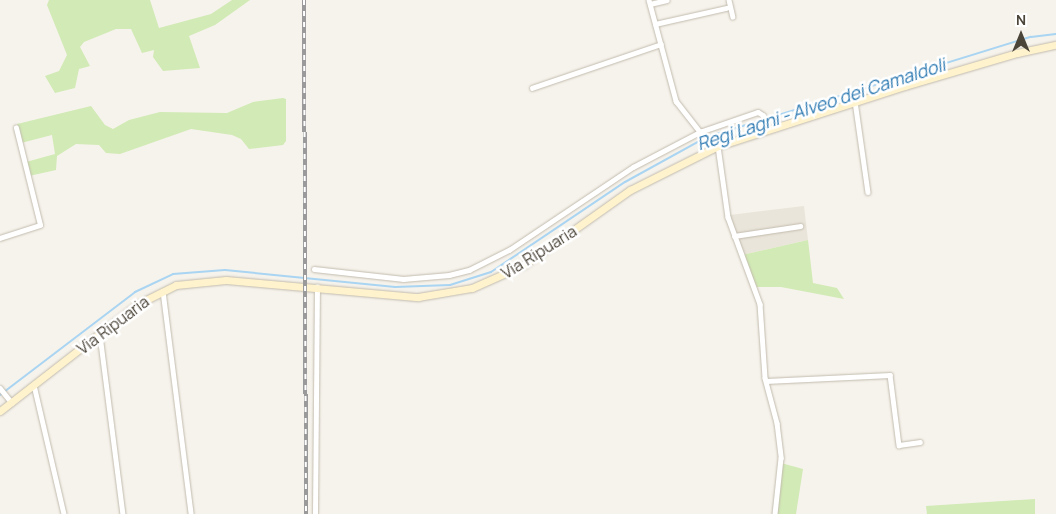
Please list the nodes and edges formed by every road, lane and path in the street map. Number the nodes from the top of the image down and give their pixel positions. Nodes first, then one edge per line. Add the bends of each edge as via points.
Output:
1 (667, 0) edge
2 (729, 0) edge
3 (650, 2) edge
4 (726, 8) dead end
5 (733, 16) dead end
6 (655, 24) junction
7 (660, 44) junction
8 (1056, 45) edge
9 (532, 88) dead end
10 (855, 101) junction
11 (767, 125) junction
12 (16, 128) dead end
13 (700, 132) junction
14 (718, 146) junction
15 (868, 192) dead end
16 (800, 226) dead end
17 (734, 236) junction
18 (0, 238) edge
19 (314, 269) dead end
20 (317, 288) junction
21 (162, 290) junction
22 (100, 335) junction
23 (766, 382) junction
24 (34, 385) junction
25 (0, 388) edge
26 (10, 401) junction
27 (0, 412) edge
28 (920, 442) dead end
29 (64, 514) edge
30 (123, 514) edge
31 (191, 514) edge
32 (315, 514) edge
33 (775, 514) edge

1 - 3 street
2 - 5 street
3 - 6 street
4 - 6 street
6 - 7 street
7 - 9 street
7 - 13 street via 676,101
8 - 10 street, Via Ripuaria via 1017,53
10 - 11 street, Via Ripuaria
10 - 15 street
11 - 13 street via 763,115 754,112
11 - 14 street, Via Ripuaria
12 - 18 street via 40,225
13 - 19 street via 633,167 509,250 472,268 449,275 403,279
14 - 17 street
14 - 20 street, Via Ripuaria via 630,190 524,265 490,282 454,292 418,296
16 - 17 street
17 - 23 street via 760,304
20 - 21 street, Via Ripuaria via 207,280
20 - 32 street
21 - 22 street, Via Ripuaria via 136,305
21 - 31 street
22 - 24 street, Via Ripuaria
22 - 30 street
23 - 28 street via 890,376 899,445
23 - 33 street via 778,423 781,458
24 - 26 street, Via Ripuaria
24 - 29 street
25 - 26 street
26 - 27 street, Via Ripuaria

